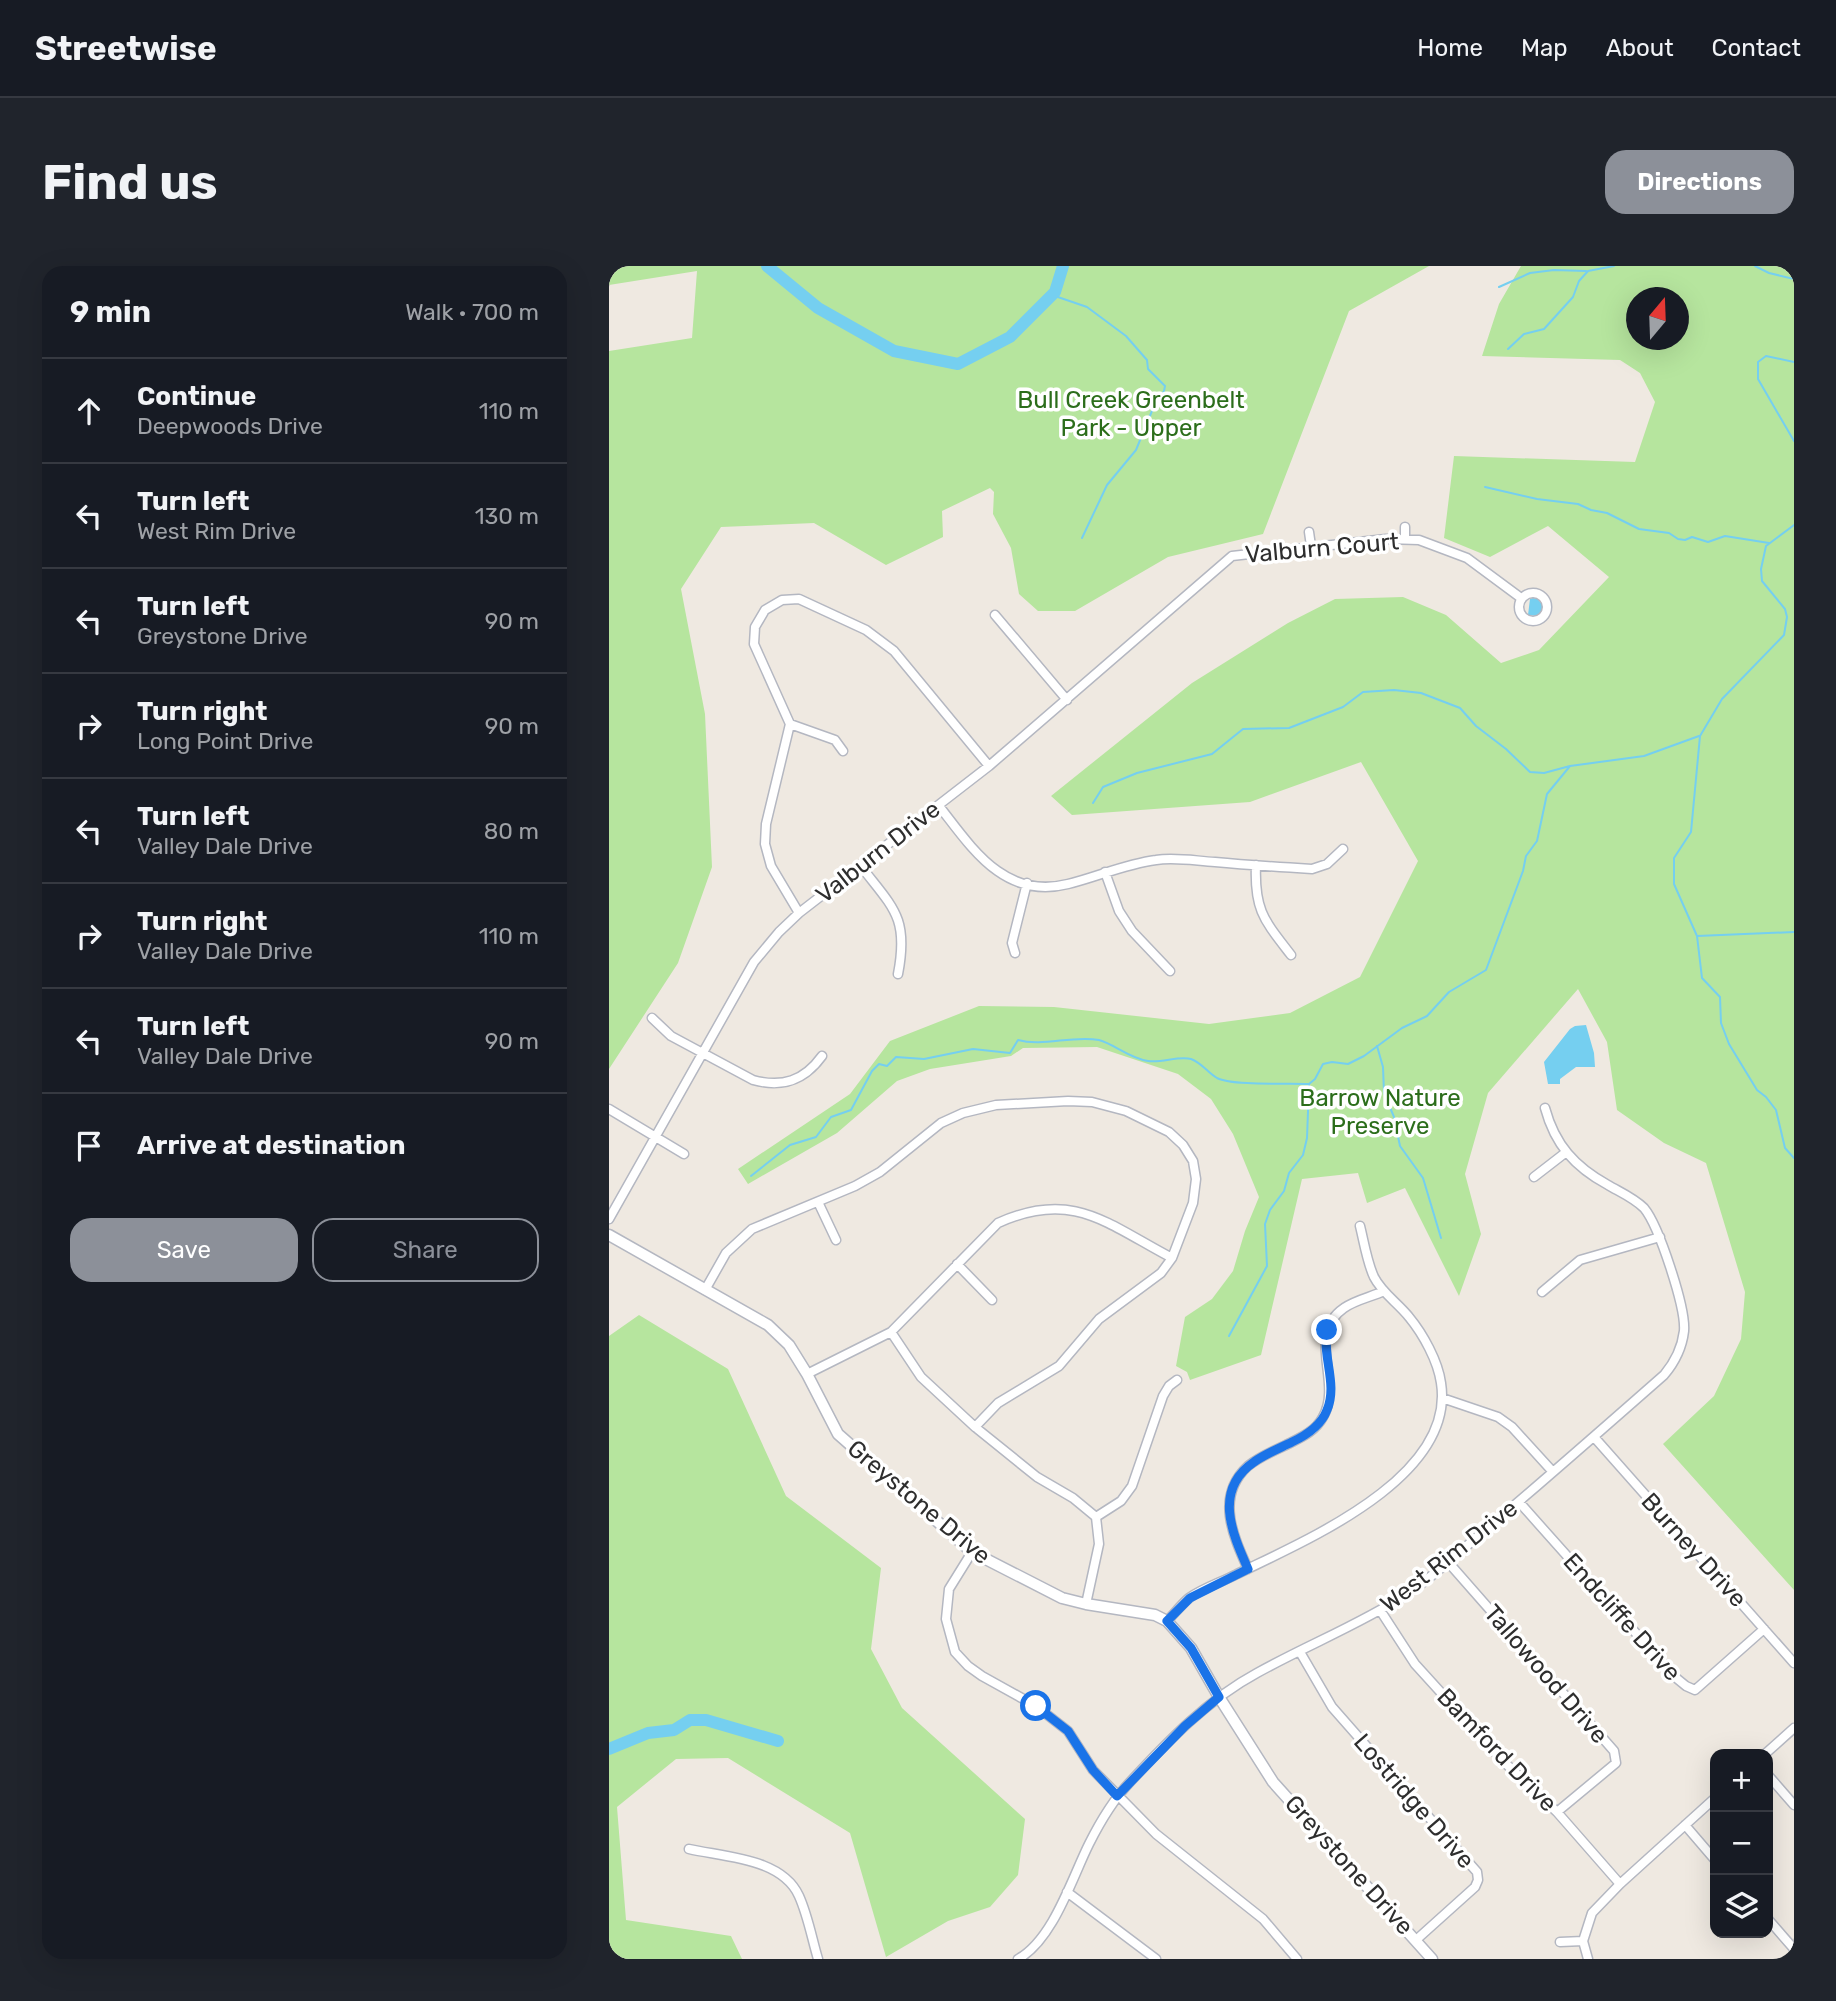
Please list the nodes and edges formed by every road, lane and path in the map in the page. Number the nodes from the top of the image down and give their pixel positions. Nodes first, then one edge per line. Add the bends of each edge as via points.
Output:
1 (1405, 527) dead end
2 (1309, 532) dead end
3 (1405, 539) junction
4 (1311, 546) junction
5 (1232, 556) joint
6 (1521, 598) dead end
7 (995, 615) dead end
8 (1067, 701) junction
9 (790, 724) junction
10 (843, 751) dead end
11 (989, 766) junction
12 (939, 806) junction
13 (1343, 849) dead end
14 (1256, 865) junction
15 (860, 866) junction
16 (1105, 872) junction
17 (1027, 884) junction
18 (799, 913) junction
19 (1015, 953) dead end
20 (1291, 956) dead end
21 (1170, 971) dead end
22 (898, 974) dead end
23 (652, 1018) dead end
24 (702, 1052) junction
25 (822, 1056) dead end
26 (1545, 1108) dead end
27 (609, 1109) edge
28 (655, 1135) junction
29 (1565, 1153) junction
30 (684, 1154) dead end
31 (1534, 1177) dead end
32 (818, 1202) junction
33 (609, 1219) edge
34 (1360, 1226) dead end
35 (609, 1235) edge
36 (1660, 1237) junction
37 (836, 1240) dead end
38 (1171, 1258) junction
39 (957, 1264) junction
40 (705, 1290) junction
41 (1384, 1292) junction
42 (1542, 1292) dead end
43 (992, 1300) dead end
44 (891, 1332) junction
45 (807, 1374) junction
46 (1177, 1380) dead end
47 (1442, 1398) junction
48 (975, 1427) junction
49 (1594, 1437) junction
50 (1553, 1472) junction
51 (1519, 1502) junction
52 (1095, 1517) junction
53 (972, 1552) junction
54 (1448, 1562) junction
55 (1248, 1569) junction
56 (1086, 1604) junction
57 (1380, 1611) junction
58 (1167, 1621) junction
59 (1764, 1629) junction
60 (1300, 1651) junction
61 (1794, 1663) edge
62 (1219, 1697) junction
63 (1794, 1728) edge
64 (1771, 1749) edge
65 (1773, 1781) edge
66 (1117, 1796) junction
67 (1710, 1802) edge
68 (1794, 1805) edge
69 (1557, 1812) junction
70 (1685, 1825) junction
71 (688, 1849) dead end
72 (1710, 1854) edge
73 (1620, 1884) junction
74 (1067, 1892) junction
75 (1773, 1925) edge
76 (1416, 1940) junction
77 (1560, 1941) dead end
78 (1583, 1941) junction
79 (1794, 1949) edge
80 (818, 1959) edge
81 (1020, 1959) edge
82 (1156, 1959) edge
83 (1297, 1959) edge
84 (1432, 1959) edge
85 (1588, 1959) edge

1 - 3 street
2 - 4 street
3 - 4 street, Valburn Court
3 - 6 street, Valburn Court via 1467,558
4 - 5 street, Valburn Court
5 - 8 street, Valburn Drive
7 - 8 street
8 - 11 street, Valburn Drive
9 - 10 street via 835,740
9 - 11 street via 754,644 755,627 765,610 782,600 799,599 866,629 894,651
9 - 18 street via 765,844
11 - 12 street, Valburn Drive
12 - 15 street, Valburn Drive
12 - 17 street via 987,865
13 - 14 street via 1328,864 1312,869
14 - 16 street via 1156,860
14 - 20 street via 1255,889 1263,919
15 - 18 street, Valburn Drive
15 - 22 street via 901,926
16 - 17 street via 1066,885
16 - 21 street via 1119,911
17 - 19 street via 1012,943
18 - 24 street, Valburn Drive via 754,962
23 - 24 street
24 - 25 street via 753,1080 779,1085 812,1070
24 - 28 street, Valburn Drive
26 - 29 street, West Rim Drive
27 - 28 street
28 - 30 street
28 - 33 street, Valburn Drive
29 - 31 street
29 - 36 street, West Rim Drive via 1586,1172 1643,1207
32 - 37 street
32 - 38 street via 880,1172 941,1123 963,1113 996,1105 1092,1102 1126,1111 1169,1132 1193,1161 1193,1203
32 - 40 street via 765,1222 743,1236 726,1253
34 - 41 street via 1374,1278
35 - 40 street, Greystone Drive
36 - 42 street via 1580,1260
36 - 49 street, West Rim Drive via 1684,1319 1677,1355 1664,1375
38 - 39 street via 1095,1217 1052,1208 998,1223
38 - 48 street via 1161,1273 1099,1319 1059,1366 998,1403
39 - 43 street
39 - 44 street
40 - 45 street, Greystone Drive via 779,1334
41 - 47 street via 1422,1336 1437,1368
41 - 55 street via 1345,1307 1327,1330 1331,1397 1321,1422 1256,1460 1239,1476 1228,1512
44 - 45 street
44 - 48 street via 921,1377
45 - 53 street, Greystone Drive via 838,1434
46 - 52 street via 1163,1396 1132,1486 1121,1500
47 - 50 street via 1498,1417
47 - 55 street via 1428,1445 1395,1481 1330,1529
48 - 52 street
49 - 50 street, West Rim Drive
49 - 59 street, Burney Drive
50 - 51 street, West Rim Drive
51 - 54 street, West Rim Drive
51 - 59 street, Endcliffe Drive via 1686,1686 1695,1690
52 - 56 street via 1099,1544
53 - 56 street, Greystone Drive via 1040,1588
53 - 66 street via 949,1589 946,1619 955,1652 968,1667 1036,1706 1068,1731 1093,1770
54 - 57 street, West Rim Drive
54 - 69 street, Tallowood Drive via 1614,1751 1616,1763
55 - 58 street via 1190,1598
56 - 58 street, Greystone Drive
57 - 60 street, West Rim Drive
57 - 69 street, Bamford Drive via 1415,1664 1504,1762
58 - 62 street, Greystone Drive via 1191,1648
59 - 61 street, Burney Drive
60 - 62 street, West Rim Drive
60 - 76 street, Lostridge Drive via 1332,1707 1477,1872 1475,1886
62 - 66 street, West Rim Drive
62 - 76 street, Greystone Drive via 1273,1782
63 - 64 street
65 - 68 street
66 - 74 street, West Rim Drive
66 - 83 street via 1173,1849 1263,1919
67 - 70 street
69 - 73 street, Bamford Drive
70 - 72 street
70 - 73 street
71 - 80 street via 762,1865 792,1884
73 - 78 street via 1592,1913
74 - 81 street, West Rim Drive via 1033,1949
74 - 82 street
75 - 79 street
76 - 84 street, Greystone Drive
77 - 78 street
78 - 85 street

